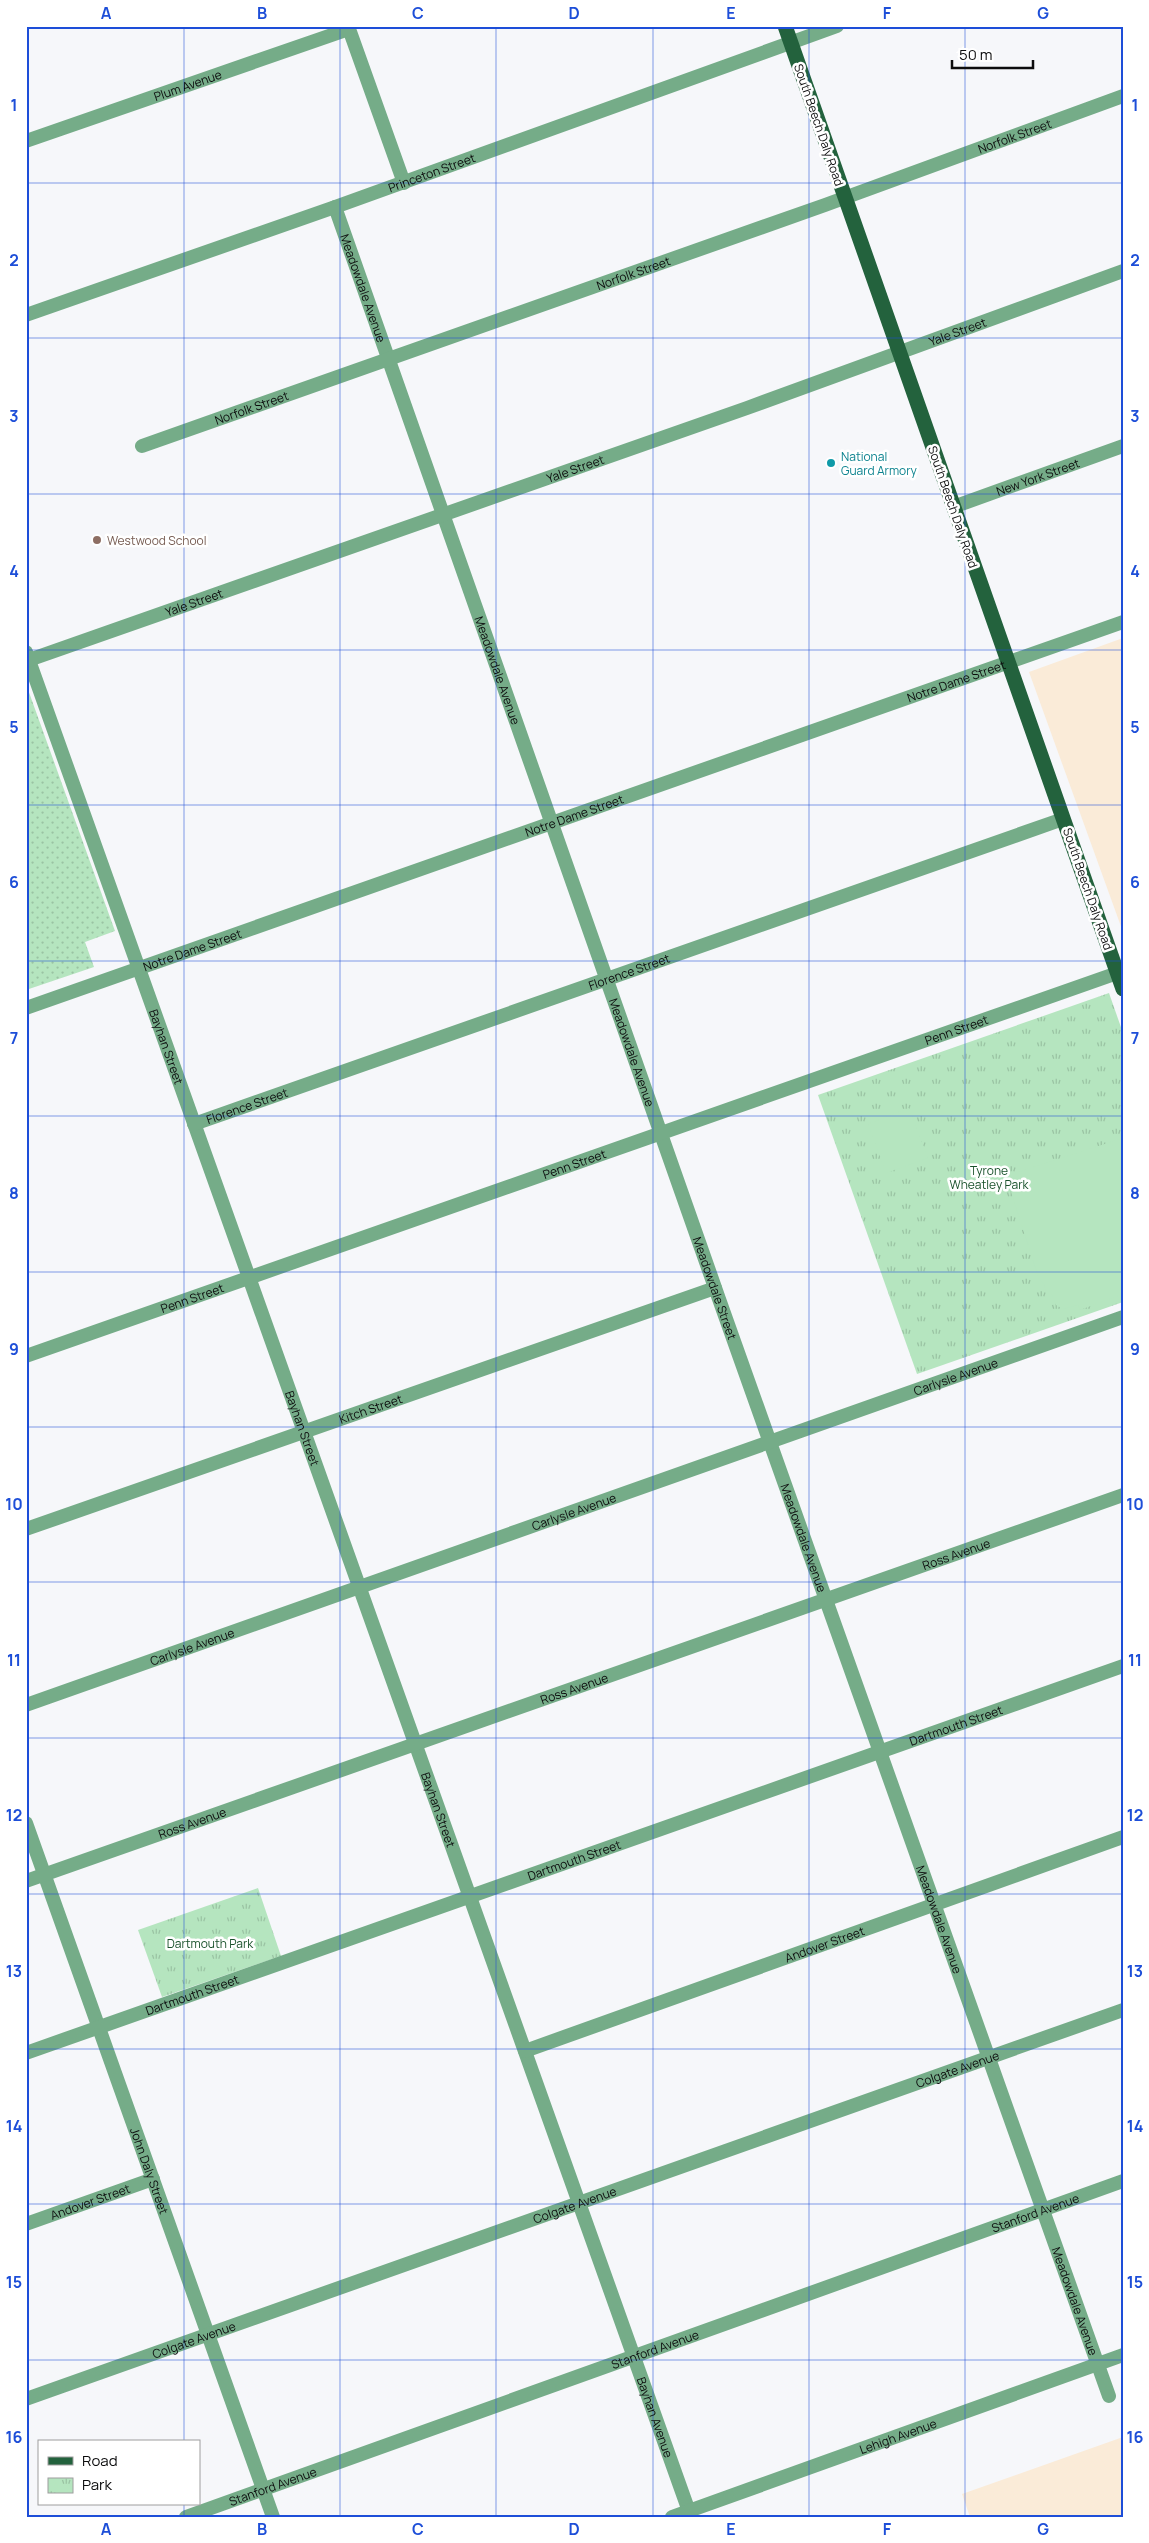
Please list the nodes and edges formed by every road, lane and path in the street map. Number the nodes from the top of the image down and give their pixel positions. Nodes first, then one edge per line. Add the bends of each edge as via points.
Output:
1 (785, 26) edge
2 (837, 26) edge
3 (348, 28) edge
4 (791, 44) junction
5 (1123, 96) edge
6 (26, 141) edge
7 (404, 182) junction
8 (844, 197) junction
9 (335, 207) junction
10 (1123, 271) edge
11 (26, 315) edge
12 (899, 353) junction
13 (388, 360) junction
14 (142, 446) dead end
15 (1123, 446) edge
16 (953, 507) junction
17 (444, 515) junction
18 (1123, 622) edge
19 (27, 658) edge
20 (1008, 663) junction
21 (1063, 819) junction
22 (551, 824) junction
23 (139, 968) junction
24 (1120, 972) edge
25 (606, 980) junction
26 (1123, 988) edge
27 (26, 1008) edge
28 (194, 1124) junction
29 (660, 1134) junction
30 (249, 1278) junction
31 (715, 1288) junction
32 (1123, 1317) edge
33 (26, 1356) edge
34 (304, 1433) junction
35 (770, 1443) junction
36 (1123, 1494) edge
37 (26, 1529) edge
38 (359, 1587) junction
39 (827, 1599) junction
40 (1123, 1666) edge
41 (26, 1705) edge
42 (415, 1744) junction
43 (881, 1752) junction
44 (26, 1823) edge
45 (1123, 1837) edge
46 (45, 1874) junction
47 (26, 1881) edge
48 (470, 1897) junction
49 (935, 1904) junction
50 (1123, 2010) edge
51 (99, 2027) junction
52 (525, 2051) junction
53 (26, 2053) edge
54 (989, 2058) junction
55 (153, 2179) junction
56 (1123, 2181) edge
57 (579, 2203) junction
58 (1043, 2209) junction
59 (26, 2224) edge
60 (208, 2335) junction
61 (1123, 2355) edge
62 (634, 2356) junction
63 (1098, 2364) junction
64 (1109, 2396) dead end
65 (26, 2399) edge
66 (263, 2489) junction
67 (690, 2514) edge
68 (186, 2517) edge
69 (273, 2517) edge
70 (672, 2517) edge

1 - 4 main road, South Beech Daly Road
2 - 4 street, Princeton Street
3 - 6 street, Plum Avenue
3 - 7 street
4 - 7 street, Princeton Street
4 - 8 main road, South Beech Daly Road
5 - 8 street, Norfolk Street
7 - 9 street, Princeton Street
8 - 12 main road, South Beech Daly Road
8 - 13 street, Norfolk Street
9 - 11 street, Princeton Street
9 - 13 street, Meadowdale Avenue
10 - 12 street, Yale Street
12 - 16 main road, South Beech Daly Road
12 - 17 street, Yale Street
13 - 14 street, Norfolk Street
13 - 17 street, Meadowdale Avenue
15 - 16 street, New York Street
16 - 20 main road, South Beech Daly Road
17 - 19 street, Yale Street
17 - 22 street, Meadowdale Avenue
18 - 20 street, Notre Dame Street
19 - 23 street, Bayhan Street
20 - 21 main road, South Beech Daly Road
20 - 22 street, Notre Dame Street
21 - 24 main road, South Beech Daly Road
21 - 25 street, Florence Street
22 - 23 street, Notre Dame Street
22 - 25 street, Meadowdale Avenue
23 - 27 street, Notre Dame Street
23 - 28 street, Bayhan Street
24 - 26 main road, South Beech Daly Road
24 - 29 street, Penn Street
25 - 28 street, Florence Street
25 - 29 street, Meadowdale Avenue
28 - 30 street, Bayhan Street
29 - 30 street, Penn Street
29 - 31 street, Meadowdale Street
30 - 33 street, Penn Street
30 - 34 street, Bayhan Street
31 - 34 street, Kitch Street
31 - 35 street, Meadowdale Street
32 - 35 street, Carlysle Avenue
34 - 37 street, Kitch Street
34 - 38 street, Bayhan Street
35 - 38 street, Carlysle Avenue
35 - 39 street, Meadowdale Avenue
36 - 39 street, Ross Avenue
38 - 41 street, Carlysle Avenue
38 - 42 street, Bayhan Street
39 - 42 street, Ross Avenue
39 - 43 street, Meadowdale Avenue
40 - 43 street, Dartmouth Street
42 - 46 street, Ross Avenue
42 - 48 street, Bayhan Street
43 - 48 street, Dartmouth Street
43 - 49 street, Meadowdale Avenue
44 - 46 street, John Daly Street
45 - 49 street, Andover Street
46 - 47 street, Ross Avenue
46 - 51 street, John Daly Street
48 - 51 street, Dartmouth Street
48 - 52 street, Bayhan Street
49 - 52 street, Andover Street
49 - 54 street, Meadowdale Avenue
50 - 54 street, Colgate Avenue
51 - 53 street, Dartmouth Street
51 - 55 street, John Daly Street
52 - 57 street, Bayhan Street
54 - 57 street, Colgate Avenue
54 - 58 street, Meadowdale Avenue
55 - 59 street, Andover Street
55 - 60 street, John Daly Street
56 - 58 street, Stanford Avenue
57 - 60 street, Colgate Avenue
57 - 62 street, Bayhan Avenue
58 - 62 street, Stanford Avenue
58 - 63 street, Meadowdale Avenue
60 - 65 street, Colgate Avenue
60 - 66 street, John Daly Street
61 - 63 street, Lehigh Avenue
62 - 66 street, Stanford Avenue
62 - 67 street, Bayhan Avenue
63 - 64 street, Meadowdale Avenue
63 - 67 street, Lehigh Avenue
66 - 68 street, Stanford Avenue
66 - 69 street, John Daly Street
67 - 70 street, Lehigh Avenue

